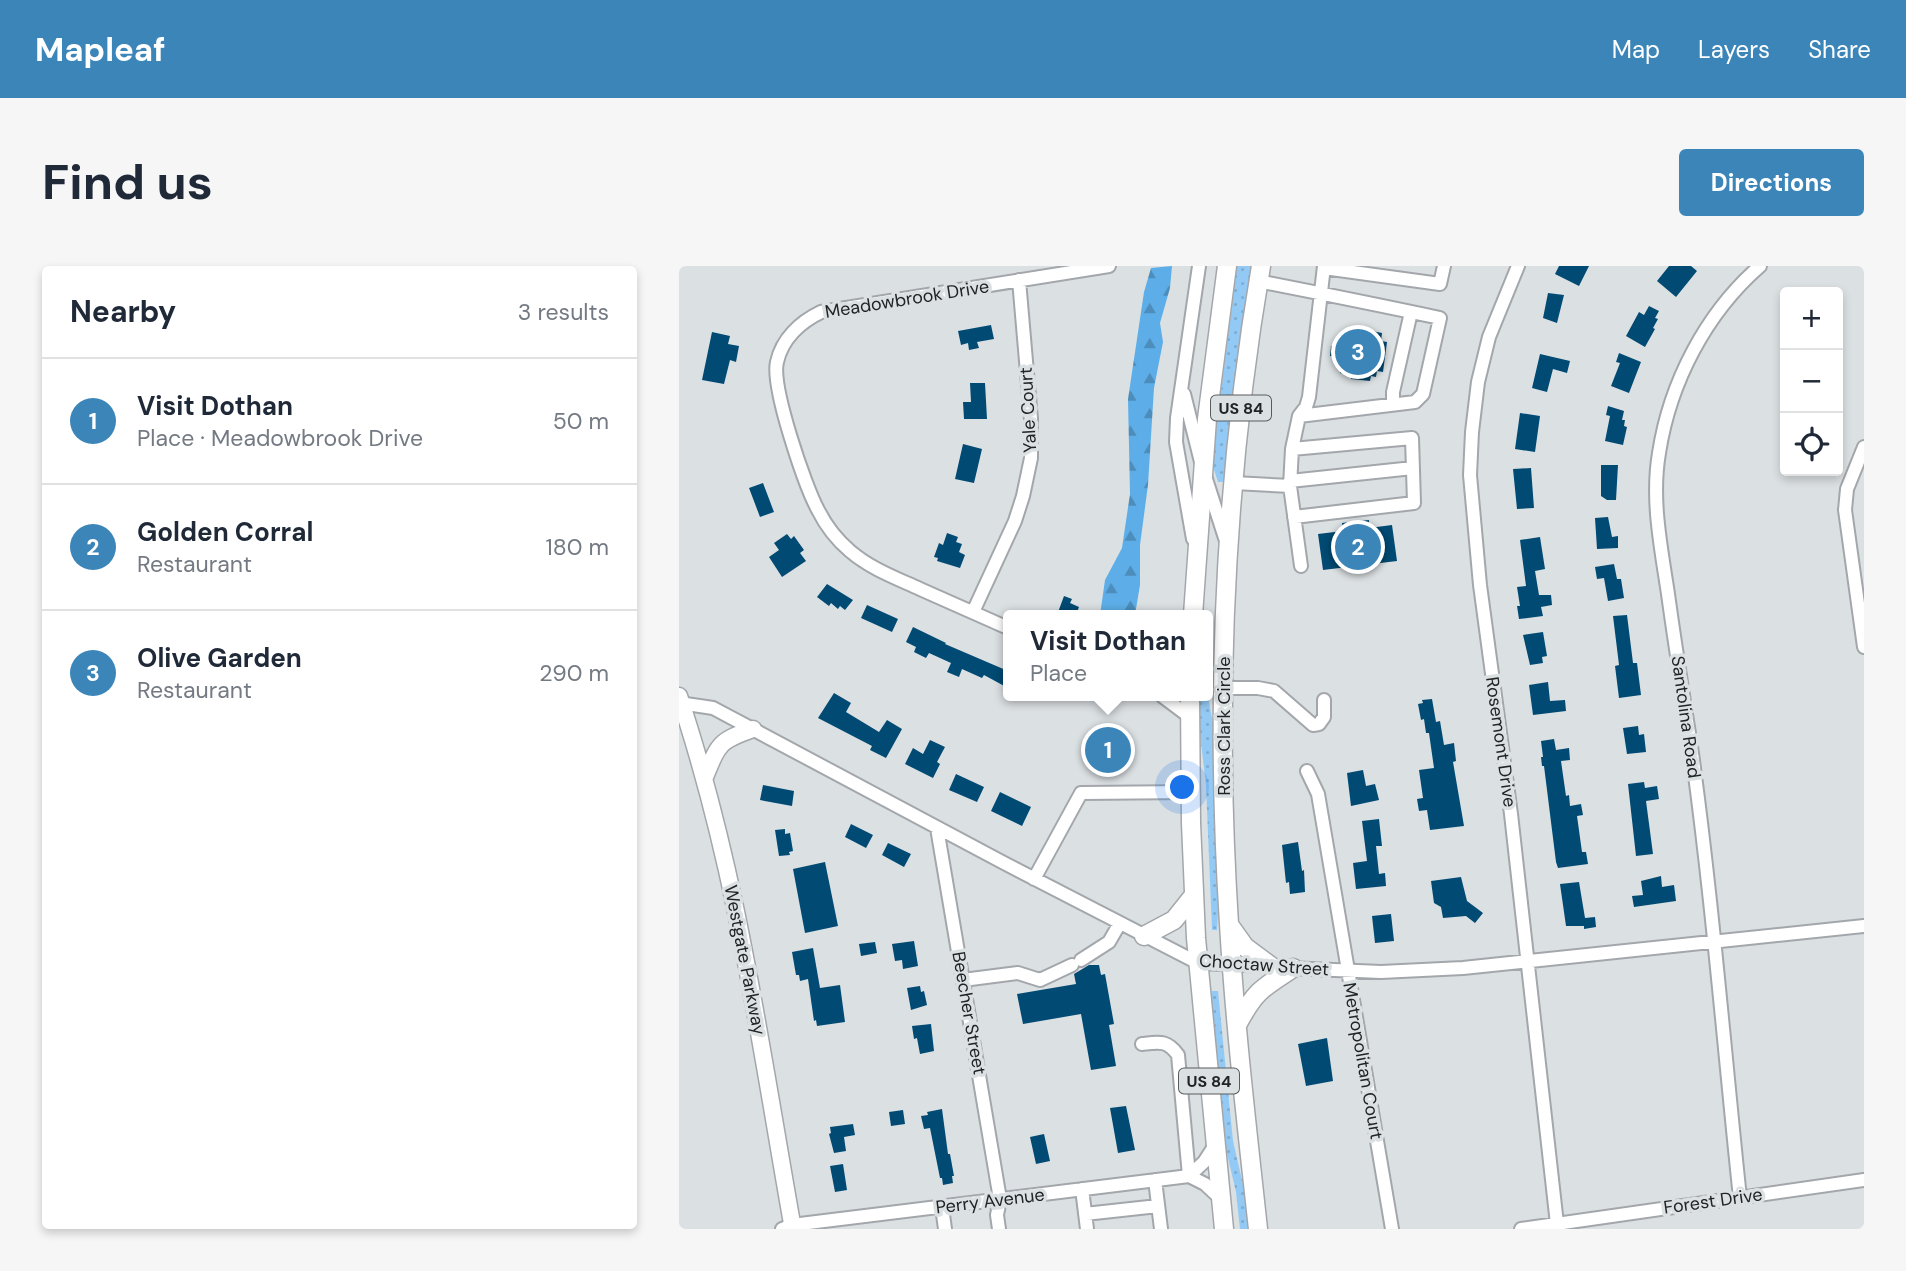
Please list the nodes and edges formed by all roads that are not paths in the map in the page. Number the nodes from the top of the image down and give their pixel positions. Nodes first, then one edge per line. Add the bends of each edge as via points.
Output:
1 (1109, 266) edge
2 (1199, 266) edge
3 (1227, 266) edge
4 (1444, 266) edge
5 (1518, 266) edge
6 (1760, 266) edge
7 (1324, 267) edge
8 (1259, 273) edge
9 (1019, 280) junction
10 (1320, 293) junction
11 (1411, 312) junction
12 (1183, 387) junction
13 (1394, 404) junction
14 (1299, 416) junction
15 (1864, 447) edge
16 (1292, 449) junction
17 (1413, 468) junction
18 (1203, 469) junction
19 (1234, 483) junction
20 (1290, 483) junction
21 (1294, 517) junction
22 (1229, 550) junction
23 (1196, 555) junction
24 (1301, 566) dead end
25 (1193, 610) edge
26 (973, 612) junction
27 (1003, 626) edge
28 (1864, 647) edge
29 (1223, 688) junction
30 (1324, 700) dead end
31 (1172, 701) edge
32 (1190, 701) edge
33 (680, 702) edge
34 (1190, 717) junction
35 (753, 729) junction
36 (1307, 771) dead end
37 (705, 777) junction
38 (1191, 792) junction
39 (937, 828) junction
40 (1034, 879) junction
41 (1194, 895) junction
42 (1120, 923) junction
43 (1229, 923) junction
44 (1864, 926) edge
45 (1144, 936) junction
46 (1713, 942) junction
47 (1198, 963) junction
48 (1528, 963) junction
49 (1232, 964) junction
50 (1272, 967) junction
51 (1293, 968) junction
52 (1348, 971) junction
53 (963, 980) junction
54 (1237, 1025) junction
55 (1142, 1044) dead end
56 (1215, 1145) junction
57 (1189, 1176) junction
58 (1155, 1180) junction
59 (1864, 1180) edge
60 (1082, 1189) junction
61 (1740, 1198) junction
62 (1000, 1199) junction
63 (1221, 1199) junction
64 (1158, 1206) junction
65 (942, 1207) junction
66 (1085, 1214) junction
67 (1610, 1223) edge
68 (1557, 1224) junction
69 (789, 1228) edge
70 (945, 1229) edge
71 (999, 1229) edge
72 (1087, 1229) edge
73 (1161, 1229) edge
74 (1224, 1229) edge
75 (1258, 1229) edge
76 (1392, 1229) edge
77 (1521, 1229) edge

1 - 9 street, Meadowbrook Drive
2 - 12 street
3 - 18 highway, US 84
4 - 7 street via 1440,284
5 - 48 street, Rosemont Drive via 1489,337 1478,382 1470,475
6 - 46 street, Santolina Road via 1723,306 1689,359 1672,400 1656,479 1658,529 1691,749
7 - 10 street
8 - 10 street
8 - 19 highway, Ross Clark Circle / US 84
9 - 26 street, Yale Court via 1031,458 1015,521
9 - 26 street, Meadowbrook Drive via 821,312 801,323 776,364 781,403 811,495 830,531 866,563
10 - 11 street
10 - 14 street via 1309,397
11 - 13 street
11 - 13 street via 1440,318 1423,394 1415,402
12 - 18 street
12 - 23 street via 1176,442
13 - 14 street
14 - 16 street
15 - 28 street via 1847,489 1845,510
16 - 17 street via 1412,438
16 - 20 street
17 - 20 street
17 - 21 street via 1414,503
18 - 22 street
18 - 23 highway, US 84
19 - 20 street
19 - 22 highway, Ross Clark Circle / US 84
20 - 21 street
21 - 24 street
22 - 29 highway, Ross Clark Circle / US 84
23 - 25 highway, US 84
26 - 27 street, Meadowbrook Drive
29 - 30 street via 1274,691 1313,725 1323,720
29 - 43 highway, Ross Clark Circle / US 84
31 - 34 street
32 - 34 highway, Ross Clark Circle / US 84
33 - 35 street, Choctaw Street via 713,708
33 - 37 main road, Westgate Parkway
34 - 38 highway, Ross Clark Circle / US 84
35 - 37 main road via 720,744
35 - 39 street, Choctaw Street
36 - 52 street, Metropolitan Court via 1318,794
37 - 69 main road, Westgate Parkway via 739,923
38 - 40 street via 1081,793
38 - 41 highway, Ross Clark Circle / US 84
39 - 40 street, Choctaw Street
39 - 53 street, Beecher Street
40 - 42 street, Choctaw Street
41 - 45 highway via 1174,920
41 - 47 highway, Ross Clark Circle / US 84
42 - 45 street, Choctaw Street
42 - 53 street via 1109,942 1040,980 1018,973
43 - 49 highway, Ross Clark Circle / US 84
43 - 50 highway via 1245,947
44 - 46 street, Choctaw Street
45 - 47 street, Choctaw Street
46 - 48 street, Choctaw Street
46 - 61 street, Santolina Road
47 - 49 street, Choctaw Street
47 - 56 highway, Ross Clark Circle / US 84
48 - 52 street, Choctaw Street
48 - 68 street, Rosemont Drive
49 - 50 street, Choctaw Street
49 - 54 highway, Ross Clark Circle / US 84
50 - 51 street, Choctaw Street
51 - 52 street, Choctaw Street
51 - 54 highway via 1259,990
52 - 76 street, Metropolitan Court
53 - 62 street, Beecher Street
54 - 75 highway, Ross Clark Circle / US 84
55 - 57 street via 1160,1042 1178,1055
56 - 57 street
56 - 63 highway, Ross Clark Circle / US 84
57 - 58 street, Perry Avenue
57 - 63 street
58 - 60 street, Perry Avenue
58 - 64 street
59 - 61 street, Forest Drive
60 - 62 street, Perry Avenue
60 - 66 street
61 - 67 street, Forest Drive
62 - 65 street, Perry Avenue
62 - 71 street, Beecher Street
63 - 74 highway, Ross Clark Circle / US 84
64 - 66 street
64 - 73 street
65 - 69 street, Perry Avenue
65 - 70 street
66 - 72 street
67 - 68 street, Forest Drive
68 - 77 street, Forest Drive

